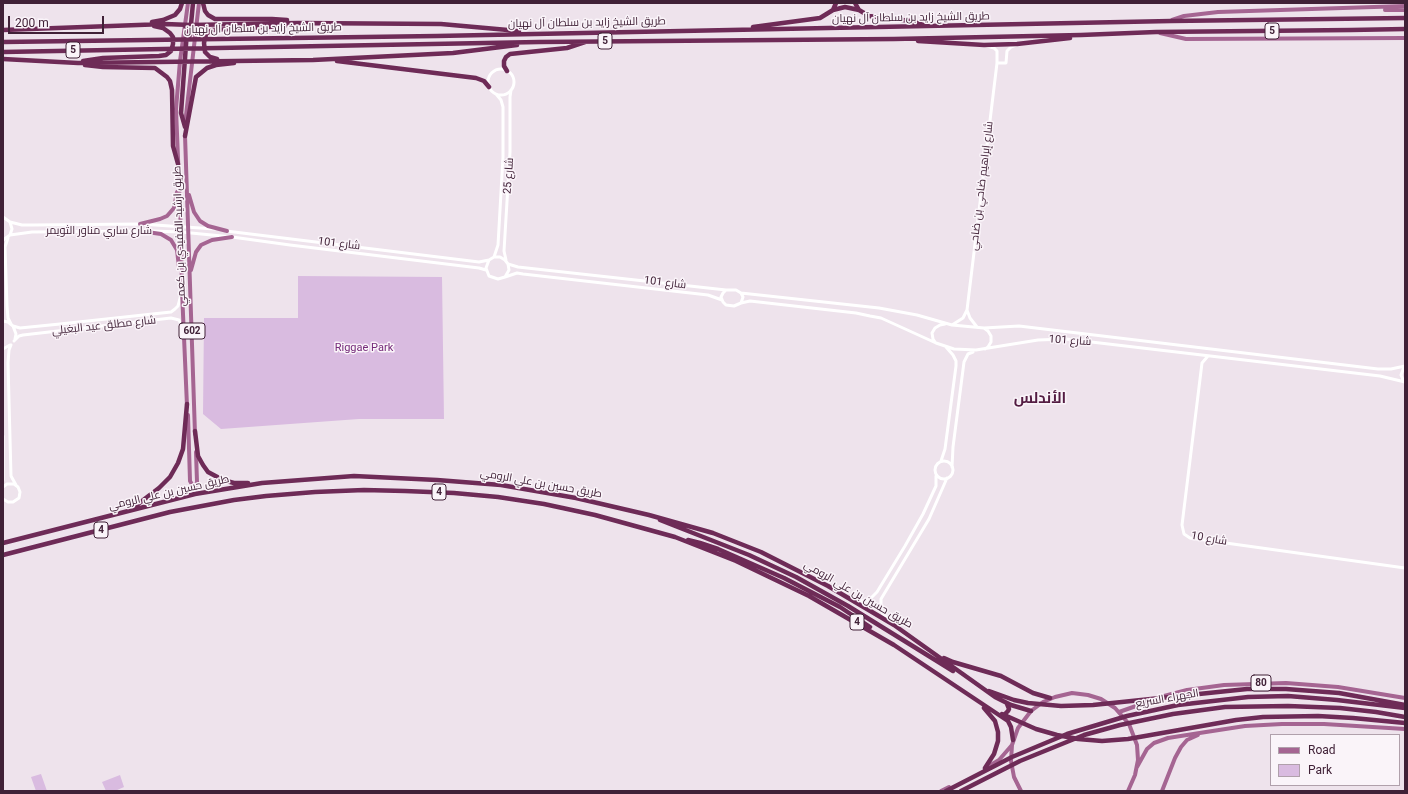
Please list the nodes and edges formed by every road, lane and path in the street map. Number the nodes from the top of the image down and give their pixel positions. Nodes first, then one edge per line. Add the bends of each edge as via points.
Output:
1 (182, 3) edge
2 (188, 3) edge
3 (194, 3) edge
4 (199, 3) edge
5 (203, 3) edge
6 (836, 3) edge
7 (855, 3) edge
8 (1405, 6) edge
9 (1343, 9) junction
10 (832, 10) junction
11 (859, 10) junction
12 (1405, 10) edge
13 (1405, 18) edge
14 (1171, 21) junction
15 (298, 23) junction
16 (137, 25) junction
17 (145, 25) junction
18 (185, 25) junction
19 (193, 25) junction
20 (928, 27) junction
21 (1405, 29) edge
22 (3, 30) edge
23 (733, 30) junction
24 (1156, 32) junction
25 (538, 33) junction
26 (1081, 35) junction
27 (1405, 37) edge
28 (894, 39) junction
29 (589, 41) junction
30 (3, 42) edge
31 (539, 42) junction
32 (1017, 44) junction
33 (984, 45) junction
34 (3, 52) edge
35 (3, 59) edge
36 (321, 59) junction
37 (192, 60) junction
38 (269, 60) junction
39 (183, 61) junction
40 (220, 61) junction
41 (78, 63) junction
42 (997, 63) junction
43 (507, 71) junction
44 (489, 87) junction
45 (511, 90) junction
46 (496, 94) junction
47 (184, 126) junction
48 (185, 136) junction
49 (178, 164) junction
50 (179, 174) junction
51 (187, 176) junction
52 (3, 217) edge
53 (10, 222) junction
54 (140, 224) junction
55 (181, 226) junction
56 (188, 227) junction
57 (140, 231) junction
58 (227, 231) junction
59 (181, 232) junction
60 (188, 232) junction
61 (9, 236) junction
62 (232, 237) junction
63 (3, 240) edge
64 (494, 257) junction
65 (489, 260) junction
66 (507, 263) junction
67 (486, 270) junction
68 (181, 274) junction
69 (189, 274) junction
70 (505, 277) junction
71 (624, 278) junction
72 (640, 280) junction
73 (622, 285) junction
74 (638, 287) junction
75 (726, 290) junction
76 (182, 292) junction
77 (741, 292) junction
78 (722, 300) junction
79 (820, 302) junction
80 (741, 303) junction
81 (841, 304) junction
82 (818, 309) junction
83 (967, 310) junction
84 (838, 311) junction
85 (3, 321) edge
86 (946, 324) junction
87 (12, 325) junction
88 (952, 325) junction
89 (978, 327) junction
90 (984, 328) junction
91 (1080, 333) junction
92 (1099, 335) junction
93 (185, 336) junction
94 (14, 341) junction
95 (1078, 341) junction
96 (936, 343) junction
97 (1098, 343) junction
98 (11, 345) junction
99 (946, 347) junction
100 (3, 348) edge
101 (984, 349) junction
102 (976, 350) junction
103 (1198, 355) junction
104 (1208, 356) junction
105 (1318, 362) junction
106 (1202, 363) junction
107 (1405, 366) edge
108 (1317, 369) junction
109 (1405, 382) edge
110 (187, 404) junction
111 (195, 431) junction
112 (3, 436) edge
113 (941, 461) junction
114 (4, 462) edge
115 (10, 463) junction
116 (952, 467) junction
117 (936, 476) junction
118 (947, 478) junction
119 (3, 480) edge
120 (262, 483) junction
121 (16, 485) junction
122 (3, 487) edge
123 (4, 500) edge
124 (121, 512) junction
125 (637, 512) junction
126 (675, 537) junction
127 (3, 542) edge
128 (3, 555) edge
129 (1405, 568) edge
130 (885, 580) junction
131 (890, 584) junction
132 (853, 600) junction
133 (894, 624) junction
134 (934, 653) junction
135 (1050, 698) junction
136 (1405, 698) edge
137 (979, 703) junction
138 (1007, 704) junction
139 (1405, 705) edge
140 (1405, 708) edge
141 (1031, 711) junction
142 (1120, 712) junction
143 (999, 714) junction
144 (1405, 717) edge
145 (1405, 722) edge
146 (1405, 729) edge
147 (1206, 732) junction
148 (1012, 742) junction
149 (1137, 767) junction
150 (985, 768) junction
151 (941, 791) edge
152 (946, 791) edge
153 (961, 791) edge
154 (1021, 791) edge
155 (1128, 791) edge
156 (1162, 791) edge

1 - 16 highway via 180,9 170,18
2 - 18 main road
3 - 19 highway
4 - 19 main road
5 - 15 highway via 208,15 215,19 272,19
6 - 10 highway
7 - 11 highway
8 - 9 main road, طريق الشيخ زايد بن سلطان آل نهيان
9 - 12 main road
9 - 14 main road, طريق الشيخ زايد بن سلطان آل نهيان via 1218,12 1184,16
10 - 11 highway via 846,7
10 - 23 highway via 820,18
11 - 20 highway via 869,16 911,21
13 - 14 highway, طريق الشيخ زايد بن سلطان آل نهيان / 5
14 - 20 highway, طريق الشيخ زايد بن سلطان آل نهيان / 5
15 - 19 highway
15 - 25 highway via 441,24
15 - 40 highway via 274,27 212,30 206,34 205,52
16 - 17 highway
16 - 22 highway
17 - 18 highway
17 - 41 highway via 163,28 170,33 173,37 171,51 166,55 93,58
18 - 19 highway
18 - 39 highway via 187,31
19 - 37 highway via 188,52
20 - 23 highway, طريق الشيخ زايد بن سلطان آل نهيان / 5
21 - 24 highway, طريق الشيخ زايد بن سلطان آل نهيان / 5
23 - 25 highway, طريق الشيخ زايد بن سلطان آل نهيان / 5
24 - 26 highway, طريق الشيخ زايد بن سلطان آل نهيان / 5
24 - 27 main road, طريق الشيخ زايد بن سلطان آل نهيان via 1186,38
25 - 30 highway, طريق الشيخ زايد بن سلطان آل نهيان / 5
26 - 28 highway, طريق الشيخ زايد بن سلطان آل نهيان / 5
26 - 32 highway via 1060,40
28 - 29 highway, طريق الشيخ زايد بن سلطان آل نهيان / 5
28 - 33 highway
29 - 31 highway, طريق الشيخ زايد بن سلطان آل نهيان / 5
29 - 43 highway via 567,48 510,54 505,60 504,66
31 - 34 highway, طريق الشيخ زايد بن سلطان آل نهيان / 5
31 - 36 highway via 453,53
32 - 33 highway
32 - 42 street via 1007,51 1006,63
33 - 42 street via 996,49
35 - 41 highway
36 - 38 highway
36 - 44 highway via 476,78 484,81
37 - 39 highway
37 - 40 highway
37 - 47 main road, طريق ارشيد القفيدي بن كعمي / 602
38 - 40 highway
38 - 48 highway via 216,65 201,72 193,86
39 - 41 highway
39 - 47 highway via 181,113
39 - 49 main road, طريق ارشيد القفيدي بن كعمي / 602 via 179,68 176,109
41 - 49 highway via 103,67 155,68 167,77 172,90 173,146
42 - 83 street, شارع إبراهيم ضاحي بن ضاحي
43 - 44 street via 498,70 492,73 488,80
43 - 45 street via 513,79
44 - 46 street
45 - 46 street via 504,94
45 - 66 street, شارع 25 via 504,251
46 - 64 street, شارع 25 via 503,107 504,157 498,245
47 - 48 main road, طريق ارشيد القفيدي بن كعمي / 602
48 - 51 main road, طريق ارشيد القفيدي بن كعمي / 602
49 - 50 main road, طريق ارشيد القفيدي بن كعمي / 602
50 - 54 main road via 172,212 160,219
50 - 55 main road, طريق ارشيد القفيدي بن كعمي / 602
51 - 56 main road, طريق ارشيد القفيدي بن كعمي / 602
51 - 58 main road via 191,204 198,218 208,226
52 - 53 street
53 - 54 street, شارع ساري مناور الثويمر via 22,225
53 - 61 street via 12,228
54 - 55 street, شارع ساري مناور الثويمر
55 - 56 street, شارع ساري مناور الثويمر
55 - 59 main road, طريق ارشيد القفيدي بن كعمي / 602
56 - 58 street, شارع 101
56 - 60 main road, طريق ارشيد القفيدي بن كعمي / 602
57 - 59 street, شارع ساري مناور الثويمر
57 - 61 street, شارع ساري مناور الثويمر via 32,232
57 - 68 main road via 163,235 171,240 177,250
58 - 65 street, شارع 101 via 479,262
59 - 60 street, شارع ساري مناور الثويمر
59 - 68 main road, طريق ارشيد القفيدي بن كعمي / 602
60 - 62 street, شارع 101
60 - 69 main road, طريق ارشيد القفيدي بن كعمي / 602
61 - 63 street, شارع ساري مناور الثويمر
61 - 87 street via 5,247 8,318
62 - 67 street, شارع 101
62 - 69 main road via 212,240 201,245
64 - 65 street
64 - 66 street via 502,258
65 - 67 street
66 - 70 street
66 - 71 street, شارع 101 via 518,267
67 - 70 street via 494,279
68 - 76 main road, طريق ارشيد القفيدي بن كعمي / 602
69 - 111 main road, طريق ارشيد القفيدي بن كعمي / 602
70 - 73 street, شارع 101 via 517,273
71 - 72 street, شارع 101
71 - 73 street via 625,283
72 - 74 street via 636,282
72 - 75 street, شارع 101
73 - 74 street, شارع 101
74 - 78 street, شارع 101
75 - 77 street
75 - 78 street
76 - 87 street, شارع مطلق عيد البغيلي via 177,308 171,312 20,328
76 - 93 main road, طريق ارشيد القفيدي بن كعمي / 602
77 - 79 street, شارع 101
77 - 80 street
78 - 80 street via 728,306 737,306
79 - 81 street, شارع 101
79 - 82 street via 822,306
80 - 82 street, شارع 101 via 750,301
81 - 84 street
81 - 86 street, شارع 101 via 917,315
82 - 84 street, شارع 101
83 - 88 street via 963,318
83 - 89 street
84 - 96 street, شارع 101 via 881,318
85 - 87 street, شارع مطلق عيد البغيلي
86 - 88 street, شارع 101
86 - 96 street via 935,328 932,333
87 - 94 street via 16,334
88 - 89 street, شارع 101
89 - 90 street, شارع 101
90 - 91 street, شارع 101 via 1019,326
90 - 101 street via 991,336 991,342
91 - 92 street, شارع 101
91 - 95 street via 1081,338
92 - 97 street via 1096,339
92 - 105 street, شارع 101
93 - 94 street, شارع مطلق عيد البغيلي via 180,322 170,318 23,335
93 - 110 main road, طريق ارشيد القفيدي بن كعمي / 602
94 - 98 street
95 - 97 street, شارع 101
95 - 101 street, شارع 101 via 1038,340
96 - 99 street, شارع 101
97 - 103 street, شارع 101
98 - 100 street
98 - 115 street via 8,363
99 - 102 street, شارع 101
99 - 113 street via 956,360 956,366 945,449
101 - 102 street, شارع 101
102 - 116 street via 968,354 964,362
103 - 104 street, شارع 101
103 - 106 street
104 - 106 street
104 - 108 street, شارع 101
105 - 107 street, شارع 101 via 1378,369
105 - 108 street
106 - 129 street, شارع 10 via 1182,524 1184,534 1190,538
107 - 109 street via 1401,372
108 - 109 street, شارع 101 via 1385,376
110 - 111 main road, طريق ارشيد القفيدي بن كعمي / 602 via 190,481 193,486 197,480
110 - 124 highway via 183,449 170,476 150,496
111 - 120 highway via 198,456 208,472 234,483
112 - 114 street
113 - 116 street via 948,461
113 - 117 street via 935,467
114 - 115 street via 7,465
114 - 119 street
115 - 121 street via 11,476
116 - 118 street via 952,474
117 - 118 street via 940,479
117 - 130 street via 936,486 923,514
118 - 131 street via 929,519
120 - 124 highway, طريق حسين بن علي الرومي / 4 via 195,494
120 - 125 highway, طريق حسين بن علي الرومي / 4 via 354,476 471,482 516,487
121 - 122 street via 10,483
121 - 123 street via 20,489 19,498 13,502
124 - 127 highway, طريق حسين بن علي الرومي / 4
125 - 132 highway, طريق حسين بن علي الرومي / 4 via 689,525 761,552
125 - 139 highway via 749,555 796,577 978,686 1028,703 1050,706 1093,705 1254,689 1310,690
126 - 128 highway, طريق حسين بن علي الرومي / 4 via 595,515 498,497 364,490 266,496 199,506
126 - 137 highway, طريق حسين بن علي الرومي / 4 via 809,596 894,645
126 - 143 highway via 736,556 840,607 896,642
130 - 131 street
130 - 132 street via 870,599
131 - 133 street via 881,599 881,609
132 - 133 highway, طريق حسين بن علي الرومي / 4
133 - 134 highway, طريق حسين بن علي الرومي / 4
134 - 135 highway via 953,662 1001,676 1032,693
134 - 138 highway, طريق حسين بن علي الرومي / 4 via 982,689
135 - 141 main road
135 - 142 main road via 1068,694 1088,695
136 - 142 main road, الجهراء السريع / 80 via 1308,684 1245,684 1176,692
137 - 143 highway, طريق حسين بن علي الرومي / 4
137 - 150 highway via 995,721 998,732 994,754
138 - 141 highway, طريق حسين بن علي الرومي / 4
138 - 143 highway via 1009,706 1005,715
140 - 152 highway, الجهراء السريع / 80 via 1288,696 1212,700 1178,705 1107,721 1067,734 1012,757
141 - 148 main road via 1021,722
142 - 149 main road via 1135,738 1138,752
143 - 145 highway via 1057,735 1078,739 1114,740 1236,720 1290,716
143 - 148 highway, طريق حسين بن علي الرومي / 4 via 1010,724
144 - 153 highway, الجهراء السريع / 80 via 1321,706 1251,706 1214,708 1150,718 1084,735
146 - 147 main road via 1282,724
147 - 149 main road via 1154,743 1147,749
147 - 156 main road via 1186,740 1175,758
148 - 150 main road via 999,760
148 - 154 main road via 1012,769
149 - 155 main road
150 - 151 main road

